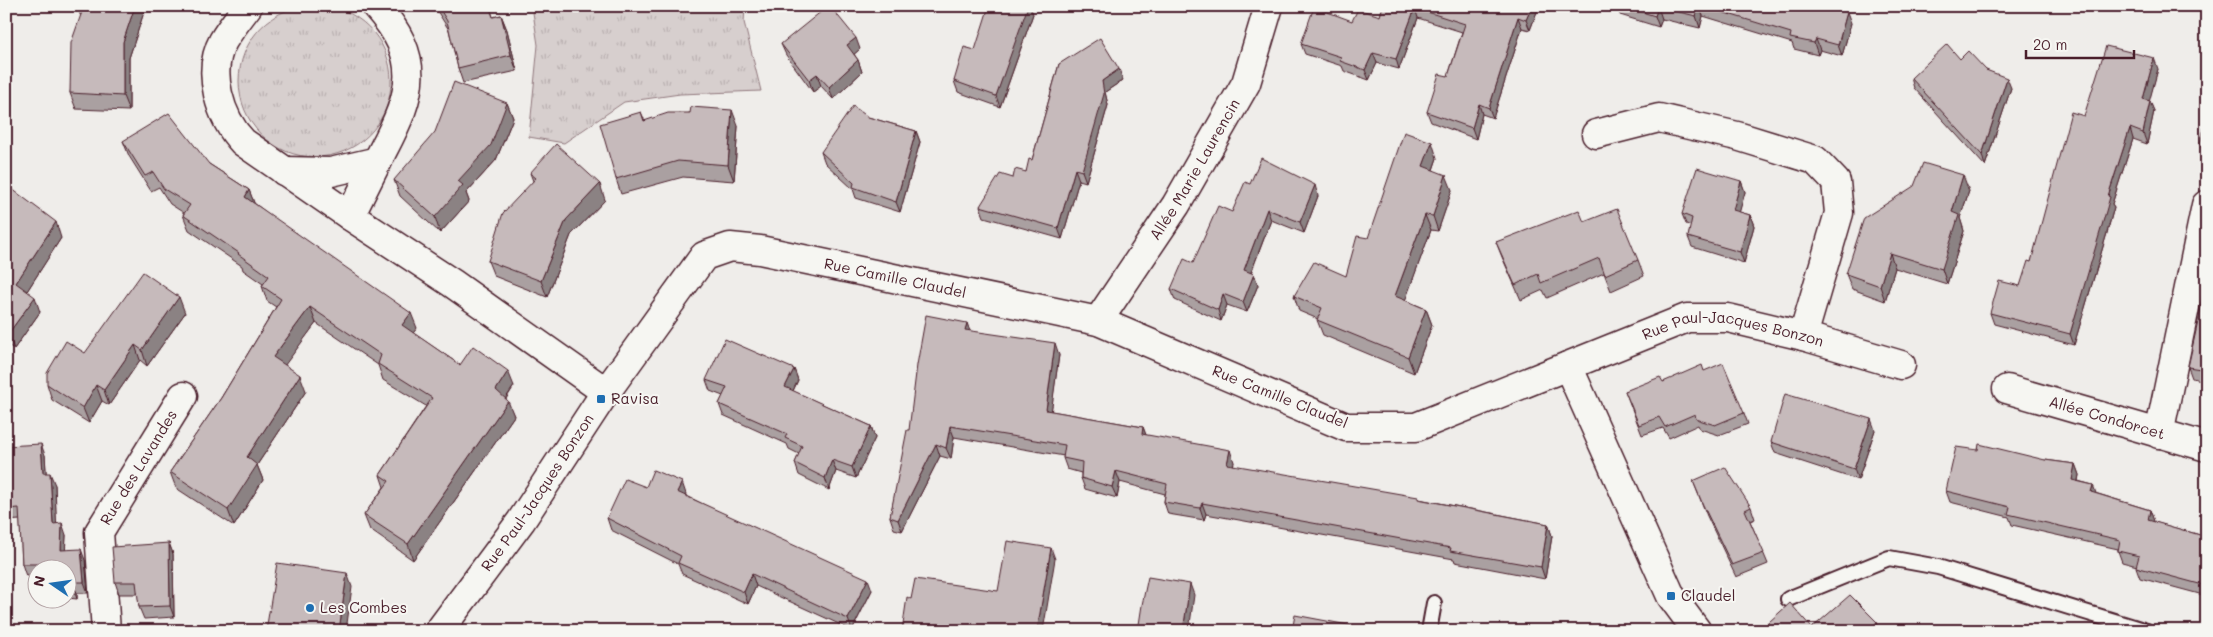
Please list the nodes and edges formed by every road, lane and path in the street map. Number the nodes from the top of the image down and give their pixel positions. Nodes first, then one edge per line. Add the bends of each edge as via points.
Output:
1 (248, 6) edge
2 (376, 6) edge
3 (1269, 6) edge
4 (1596, 134) dead end
5 (378, 161) junction
6 (284, 171) junction
7 (2206, 206) edge
8 (350, 216) junction
9 (704, 256) joint
10 (1098, 321) junction
11 (1803, 336) junction
12 (1901, 365) dead end
13 (1568, 366) junction
14 (2007, 389) dead end
15 (606, 392) junction
16 (183, 396) dead end
17 (2159, 434) junction
18 (2207, 447) edge
19 (1788, 599) dead end
20 (1434, 603) dead end
21 (106, 631) edge
22 (439, 631) edge
23 (1429, 631) edge
24 (1697, 631) edge
25 (2147, 631) edge

1 - 6 street via 222,42 217,65 217,89 223,111 234,132
2 - 5 street via 391,22 402,43 408,65 408,89 403,112
3 - 10 street, Allée Marie Laurencin via 1246,83 1176,205
4 - 11 street via 1658,118 1737,136 1815,160 1836,182 1839,213
5 - 6 street via 332,172
5 - 8 street
6 - 8 street
7 - 17 street
8 - 15 street via 452,283
9 - 10 street, Rue Camille Claudel via 730,248 760,250
9 - 15 street, Rue Paul-Jacques Bonzon
10 - 13 street, Rue Camille Claudel via 1346,428 1416,427
11 - 12 street, Rue Paul-Jacques Bonzon
11 - 13 street, Rue Paul-Jacques Bonzon via 1728,318 1687,318
13 - 24 street via 1671,596
14 - 17 street, Allée Condorcet
15 - 22 street, Rue Paul-Jacques Bonzon via 521,521
16 - 21 street, Rue des Lavandes via 99,532
17 - 18 street, Allée Condorcet
19 - 25 lane via 1889,558 1938,567
20 - 23 lane

